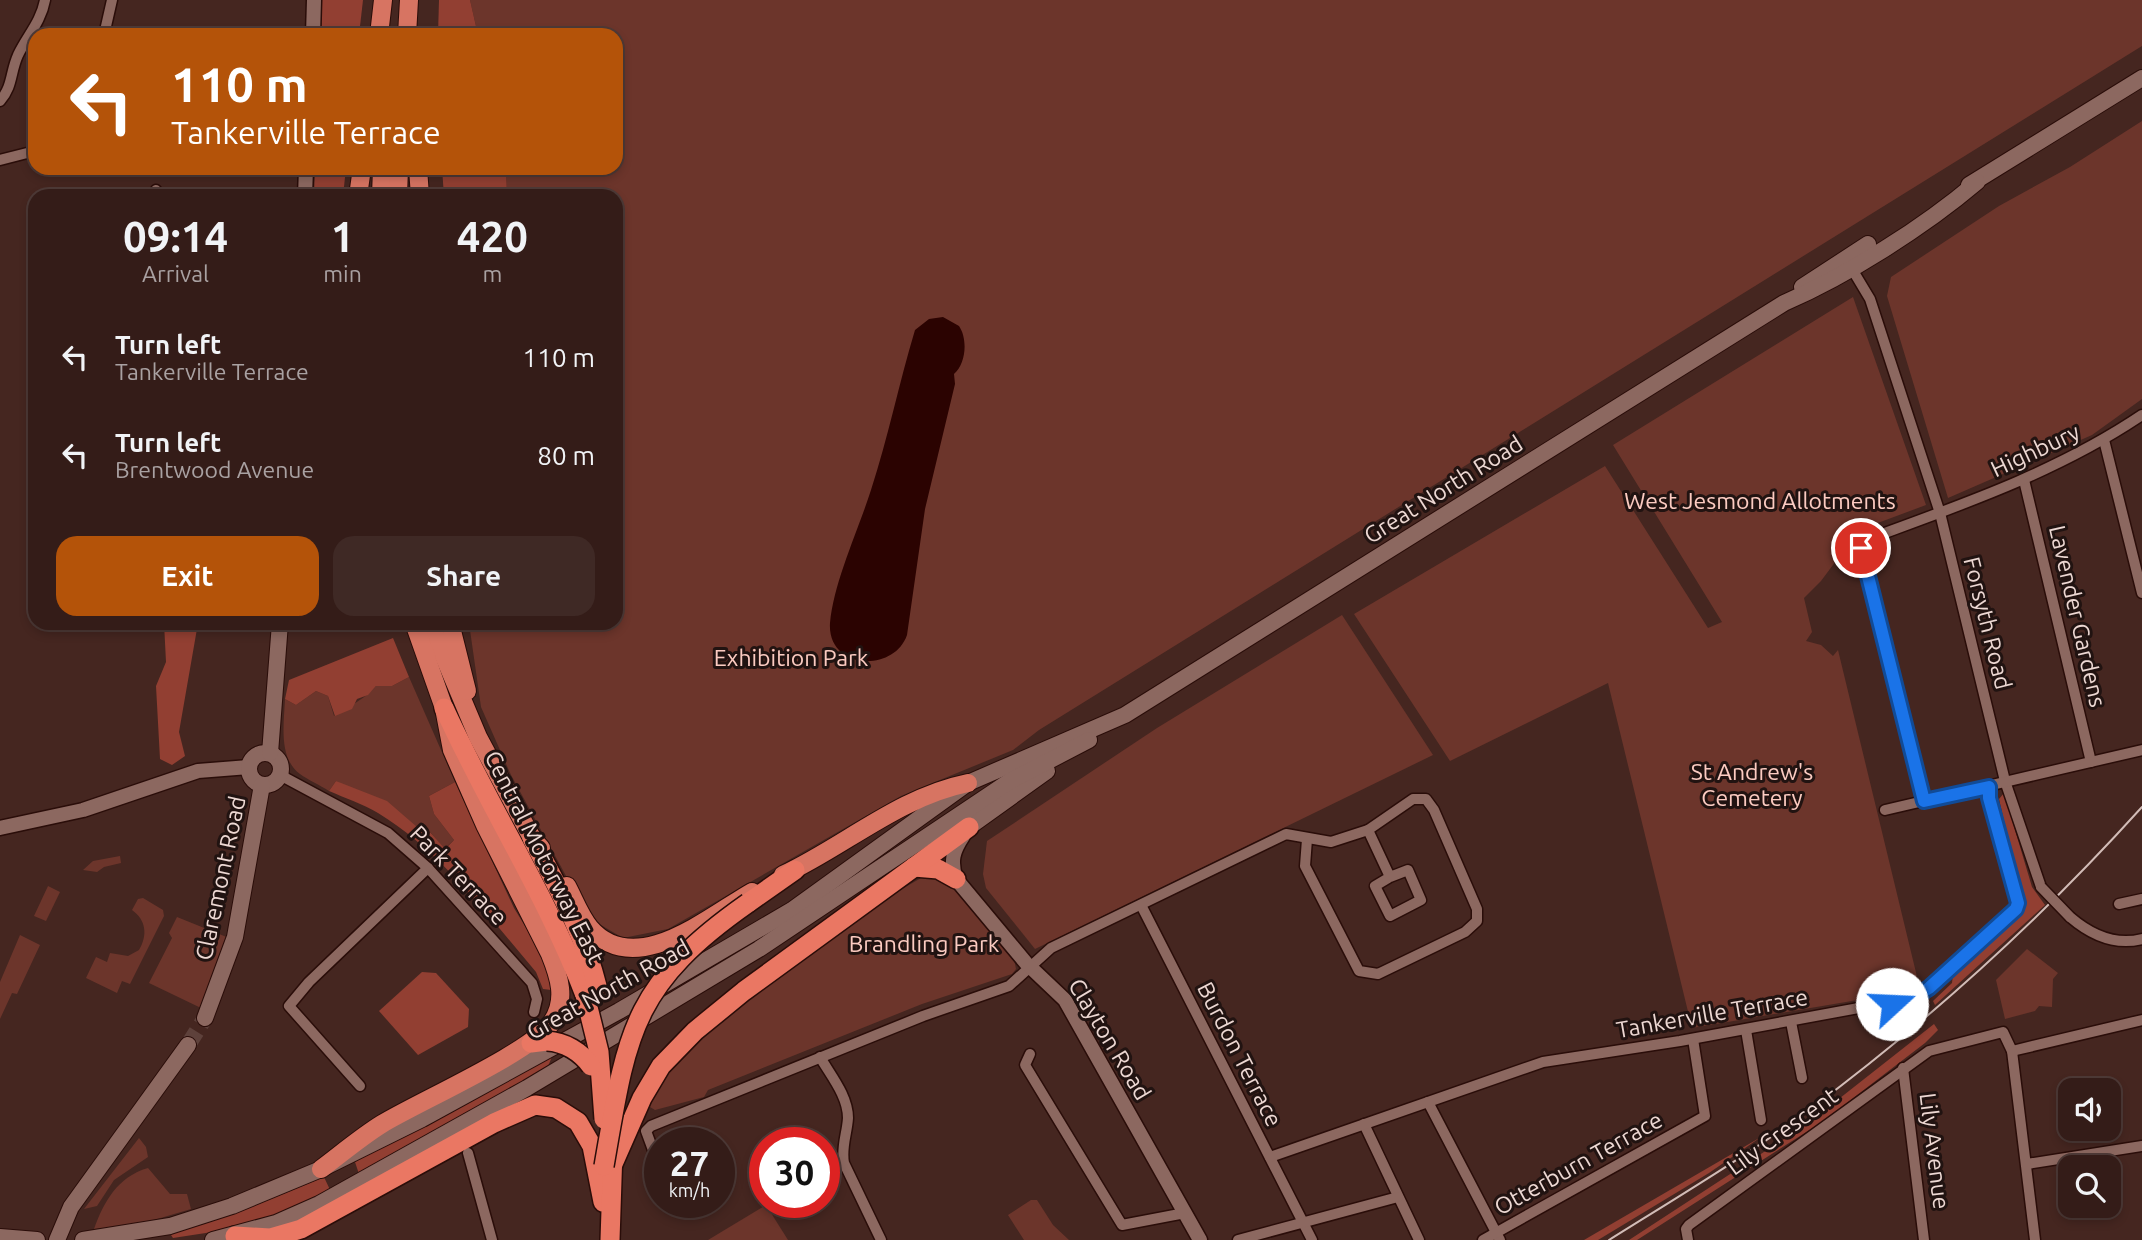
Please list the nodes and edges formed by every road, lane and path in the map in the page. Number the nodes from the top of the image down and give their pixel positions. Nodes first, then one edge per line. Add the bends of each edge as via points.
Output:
1 (45, 0) edge
2 (112, 0) edge
3 (314, 0) edge
4 (383, 0) edge
5 (391, 0) edge
6 (409, 0) edge
7 (35, 28) edge
8 (106, 28) edge
9 (313, 28) edge
10 (380, 28) edge
11 (389, 28) edge
12 (409, 28) edge
13 (28, 40) edge
14 (2142, 78) edge
15 (0, 102) edge
16 (28, 152) edge
17 (0, 160) edge
18 (1848, 263) junction
19 (2142, 415) edge
20 (2104, 440) junction
21 (2024, 480) junction
22 (1940, 513) junction
23 (2142, 593) edge
24 (279, 630) edge
25 (412, 630) edge
26 (416, 630) edge
27 (432, 630) edge
28 (451, 630) edge
29 (422, 651) junction
30 (444, 708) joint
31 (1125, 715) junction
32 (1107, 731) junction
33 (463, 744) junction
34 (2142, 750) edge
35 (270, 753) junction
36 (2091, 762) junction
37 (249, 767) junction
38 (281, 775) junction
39 (479, 778) junction
40 (2006, 781) junction
41 (968, 783) junction
42 (262, 785) junction
43 (1989, 787) junction
44 (1924, 801) junction
45 (1885, 810) dead end
46 (968, 827) junction
47 (0, 828) edge
48 (1368, 830) junction
49 (532, 838) junction
50 (1307, 839) junction
51 (914, 867) junction
52 (428, 868) junction
53 (795, 870) joint
54 (1390, 877) junction
55 (956, 879) junction
56 (770, 885) junction
57 (2142, 899) edge
58 (2119, 904) dead end
59 (1141, 905) junction
60 (796, 916) junction
61 (777, 928) junction
62 (2142, 939) edge
63 (1031, 967) junction
64 (591, 990) junction
65 (534, 1012) dead end
66 (205, 1018) tunnel mouth
67 (2142, 1020) edge
68 (1791, 1021) junction
69 (1746, 1030) junction
70 (1693, 1039) junction
71 (539, 1042) junction
72 (188, 1045) tunnel mouth
73 (2012, 1051) junction
74 (1030, 1054) dead end
75 (820, 1057) junction
76 (1903, 1068) junction
77 (1802, 1078) dead end
78 (360, 1086) dead end
79 (1428, 1102) junction
80 (1761, 1119) dead end
81 (614, 1124) junction
82 (1364, 1124) junction
83 (650, 1127) edge
84 (2142, 1146) edge
85 (468, 1153) dead end
86 (1270, 1157) junction
87 (2026, 1164) junction
88 (609, 1165) junction
89 (321, 1169) junction
90 (1398, 1196) junction
91 (603, 1202) junction
92 (1185, 1213) junction
93 (1302, 1221) junction
94 (1687, 1235) edge
95 (235, 1236) junction
96 (1498, 1236) edge
97 (0, 1237) edge
98 (37, 1240) edge
99 (57, 1240) edge
100 (83, 1240) edge
101 (213, 1240) edge
102 (492, 1240) edge
103 (601, 1240) edge
104 (610, 1240) edge
105 (881, 1240) edge
106 (1200, 1240) edge
107 (1238, 1240) edge
108 (1312, 1240) edge
109 (1419, 1240) edge
110 (1483, 1240) edge
111 (1924, 1240) edge
112 (2035, 1240) edge

1 - 7 street
2 - 8 street
3 - 9 street
4 - 10 highway
5 - 11 highway
6 - 12 highway
13 - 15 street via 13,66 9,91
14 - 18 main road, Great North Road via 1977,181 1945,196
16 - 17 street
18 - 22 street, Forsyth Road via 1870,299
18 - 31 main road, Great North Road via 1809,281 1784,303
19 - 20 street, Highbury
20 - 21 street, Highbury
20 - 23 street
21 - 22 street, Highbury
21 - 36 street, Lavender Gardens
22 - 40 street, Forsyth Road
22 - 44 street, Highbury via 1871,538 1861,548
24 - 35 main road
25 - 29 highway
26 - 29 highway
27 - 33 highway
28 - 33 highway
29 - 30 highway
30 - 33 highway, Central Motorway East
31 - 32 main road, Great North Road
31 - 41 main road, Great North Road
32 - 46 main road
32 - 60 main road, Great North Road via 1010,781
33 - 39 highway, Central Motorway East
34 - 36 street
35 - 37 main road via 256,755
35 - 38 main road via 279,760
36 - 40 street
37 - 42 main road via 253,780
37 - 47 street via 198,771 83,810
38 - 42 main road via 274,783
38 - 52 street, Park Terrace via 388,833
39 - 49 highway
39 - 64 highway, Central Motorway East
39 - 71 highway via 559,975 560,1002
40 - 43 street
40 - 62 street, Forsyth Road, bridge via 2041,887 2070,918 2101,937 2124,942
41 - 53 highway via 902,808
41 - 60 main road, Great North Road
42 - 66 main road, Claremont Road via 235,937
43 - 44 street
43 - 68 street, Tankerville Terrace via 2016,909 1947,974 1913,998
44 - 45 street
46 - 51 highway
46 - 55 street via 954,850
48 - 50 street via 1331,842
48 - 50 street via 1413,799 1426,799 1477,909 1477,921 1465,932 1378,974 1359,971 1306,866
48 - 54 street
49 - 56 highway via 556,866 589,926 611,944 630,950 694,925
49 - 64 highway, Central Motorway East via 589,956
50 - 59 street via 1286,834
51 - 55 highway via 938,869
51 - 88 highway via 695,1031 661,1066
52 - 65 street, Park Terrace via 532,983 537,999
52 - 78 street via 289,1006
53 - 56 highway
54 - 54 street via 1408,870 1421,900 1390,916 1375,886
55 - 63 street, Clayton Road
56 - 88 highway, bridge via 686,951 646,1000 624,1055
57 - 58 street
59 - 63 street via 1051,948
59 - 86 street, Burdon Terrace
60 - 61 main road, Great North Road
61 - 89 main road, Great North Road
61 - 95 main road, Great North Road via 598,1048 342,1191 276,1223
63 - 75 street via 1009,986
63 - 92 street, Clayton Road via 1054,988 1077,1020
64 - 81 highway, Central Motorway East
64 - 88 highway, Central Motorway East, bridge
67 - 73 street
68 - 69 street, Tankerville Terrace
68 - 77 street
69 - 70 street, Tankerville Terrace
69 - 80 street
70 - 79 street, Tankerville Terrace via 1544,1062
70 - 96 street, Otterburn Terrace via 1706,1116
71 - 81 highway, bridge via 557,1041 578,1052 591,1066
71 - 89 highway via 381,1125
72 - 99 main road via 71,1207
73 - 76 street, Lily Crescent via 2003,1032 1930,1051
73 - 87 street
74 - 92 street via 1025,1065 1122,1225
75 - 83 street
75 - 105 street via 845,1100 844,1163
76 - 94 street, Lily Crescent
76 - 111 street, Lily Avenue
79 - 82 street, Tankerville Terrace
79 - 96 street
81 - 88 highway, Central Motorway East
82 - 86 street, Tankerville Terrace
82 - 90 street
84 - 87 street
85 - 102 street
86 - 93 street, Burdon Terrace
87 - 112 street
88 - 91 highway, Central Motorway East
88 - 104 highway, Central Motorway East
89 - 100 main road, Great North Road via 170,1226
90 - 93 street
90 - 109 street
91 - 95 highway via 592,1146 578,1122 566,1112 535,1105 301,1229 270,1238
91 - 103 highway, Central Motorway East
92 - 106 street, Clayton Road
93 - 107 street
93 - 108 street, Burdon Terrace
95 - 101 main road, Great North Road
96 - 110 street, Otterburn Terrace
97 - 98 main road

